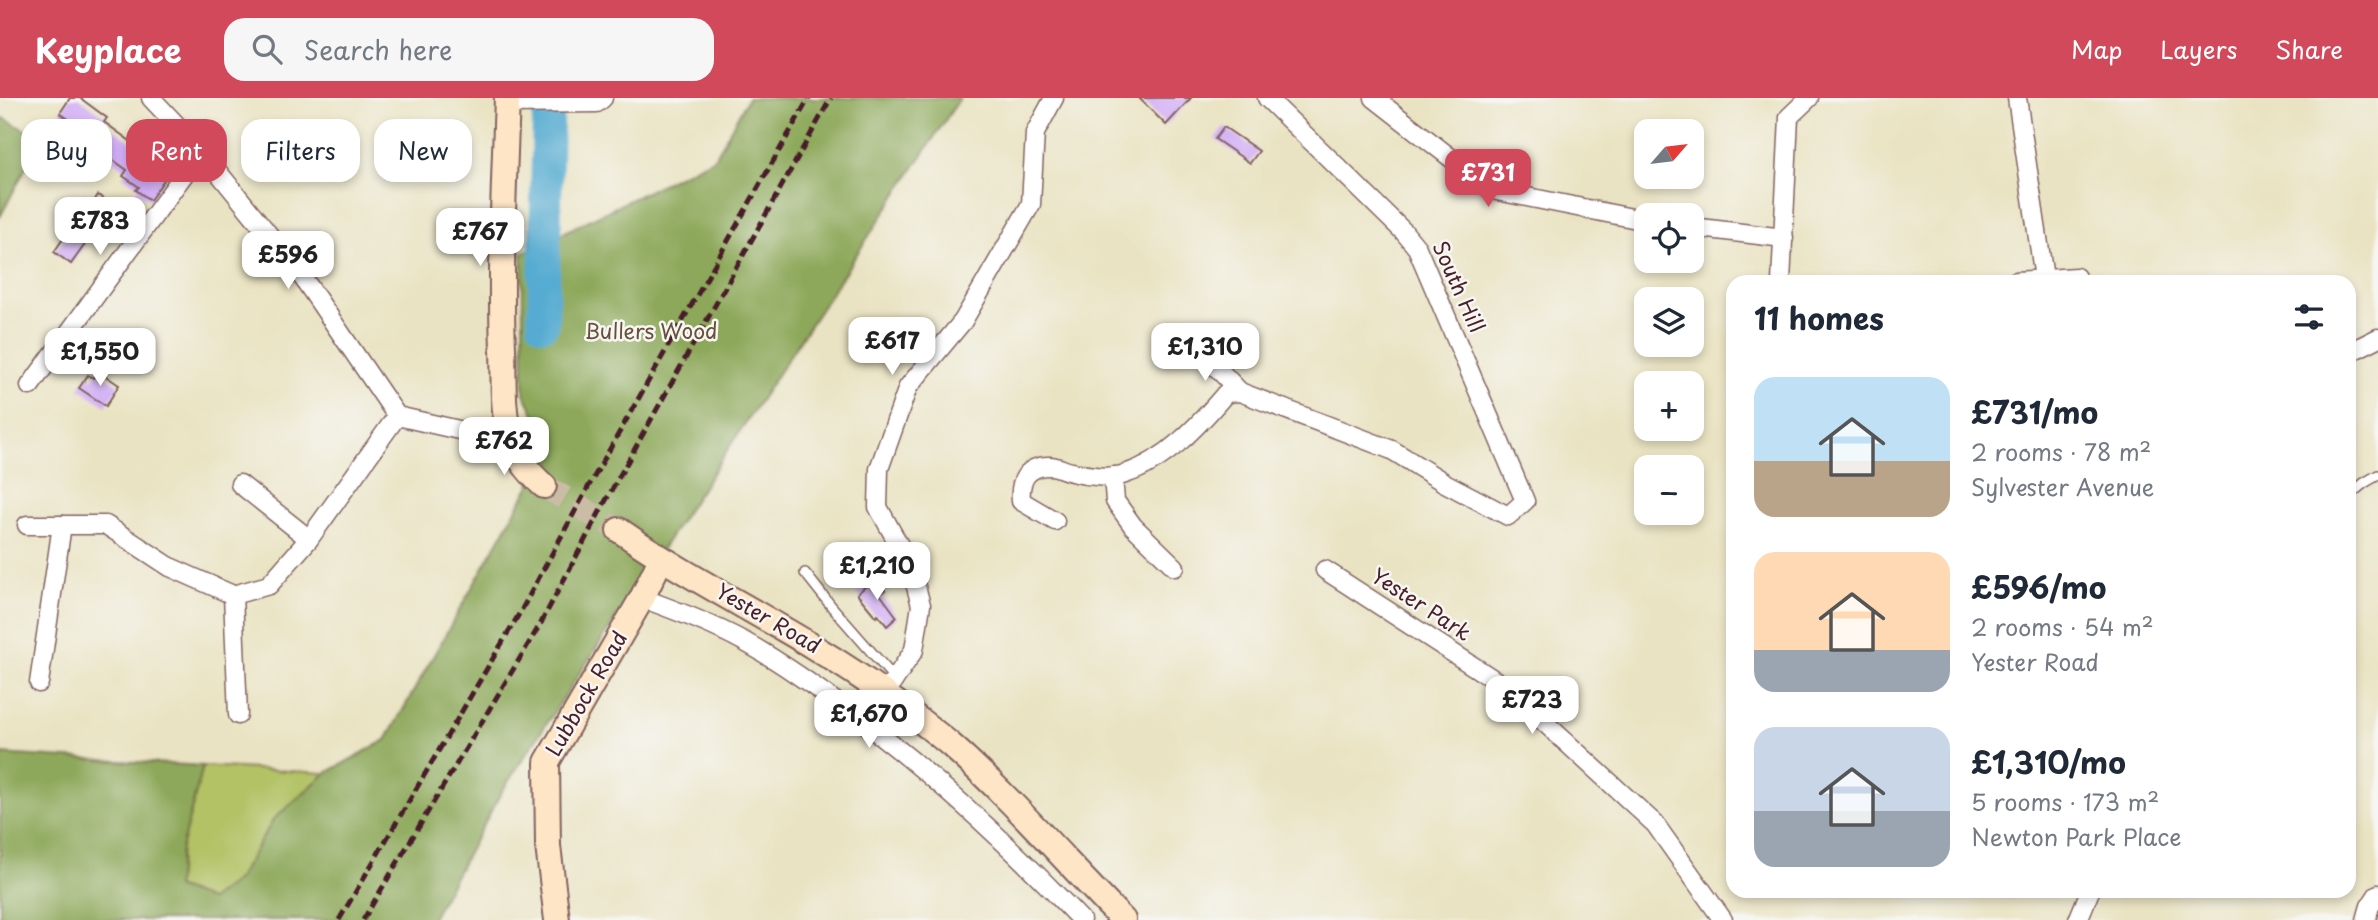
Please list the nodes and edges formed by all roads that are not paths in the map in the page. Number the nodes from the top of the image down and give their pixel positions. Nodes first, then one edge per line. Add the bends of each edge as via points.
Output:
1 (150, 98) edge
2 (603, 98) edge
3 (1054, 98) edge
4 (1267, 98) edge
5 (1374, 98) edge
6 (1809, 98) edge
7 (2017, 98) edge
8 (507, 101) edge
9 (170, 119) edge
10 (178, 182) edge
11 (226, 182) edge
12 (1634, 218) edge
13 (1704, 228) edge
14 (1784, 238) junction
15 (1782, 275) edge
16 (2044, 275) edge
17 (2378, 338) edge
18 (1198, 348) dead end
19 (2356, 350) edge
20 (30, 386) dead end
21 (1240, 392) junction
22 (397, 416) junction
23 (509, 435) junction
24 (2378, 475) edge
25 (1113, 476) junction
26 (240, 484) dead end
27 (544, 486) tunnel mouth
28 (2356, 490) edge
29 (1055, 522) dead end
30 (27, 525) dead end
31 (62, 525) junction
32 (618, 530) tunnel mouth
33 (309, 540) junction
34 (661, 559) junction
35 (1175, 567) dead end
36 (1325, 570) dead end
37 (805, 573) dead end
38 (233, 596) junction
39 (642, 598) junction
40 (39, 683) dead end
41 (890, 687) junction
42 (237, 715) dead end
43 (2378, 894) edge
44 (2087, 898) edge
45 (558, 920) edge
46 (1081, 920) edge
47 (1124, 920) edge
48 (1723, 920) edge
49 (2078, 920) edge
50 (2366, 920) edge

1 - 9 street
2 - 8 street via 597,103
3 - 41 street via 1035,133 1031,204 963,321 908,387 879,469 878,507 910,565 921,605 914,650
4 - 21 street, South Hill via 1417,248 1525,501 1508,516 1392,450
5 - 12 street via 1492,190
6 - 14 street via 1788,117
7 - 16 street
8 - 23 street via 501,307
10 - 20 street
11 - 22 street via 299,272
13 - 14 street
14 - 15 street
17 - 19 street
18 - 21 street
21 - 25 street via 1226,393 1180,441 1146,466
22 - 23 street via 490,438
22 - 33 street
23 - 27 street via 524,465
24 - 28 lane
25 - 29 street via 1051,466 1026,474 1020,486 1021,500
25 - 35 street via 1115,501
26 - 33 street
30 - 31 street
31 - 38 street via 106,525 170,567
31 - 40 street
32 - 34 street, Yester Road
33 - 38 street via 269,585
34 - 39 street, Lubbock Road
34 - 41 street, Yester Road
36 - 48 street, Yester Park via 1507,688 1655,824
37 - 41 lane
38 - 42 street
39 - 45 street, Lubbock Road via 547,762 548,846
39 - 46 street via 746,643 874,729 946,787
41 - 47 street, Yester Road
43 - 50 street
44 - 49 street

